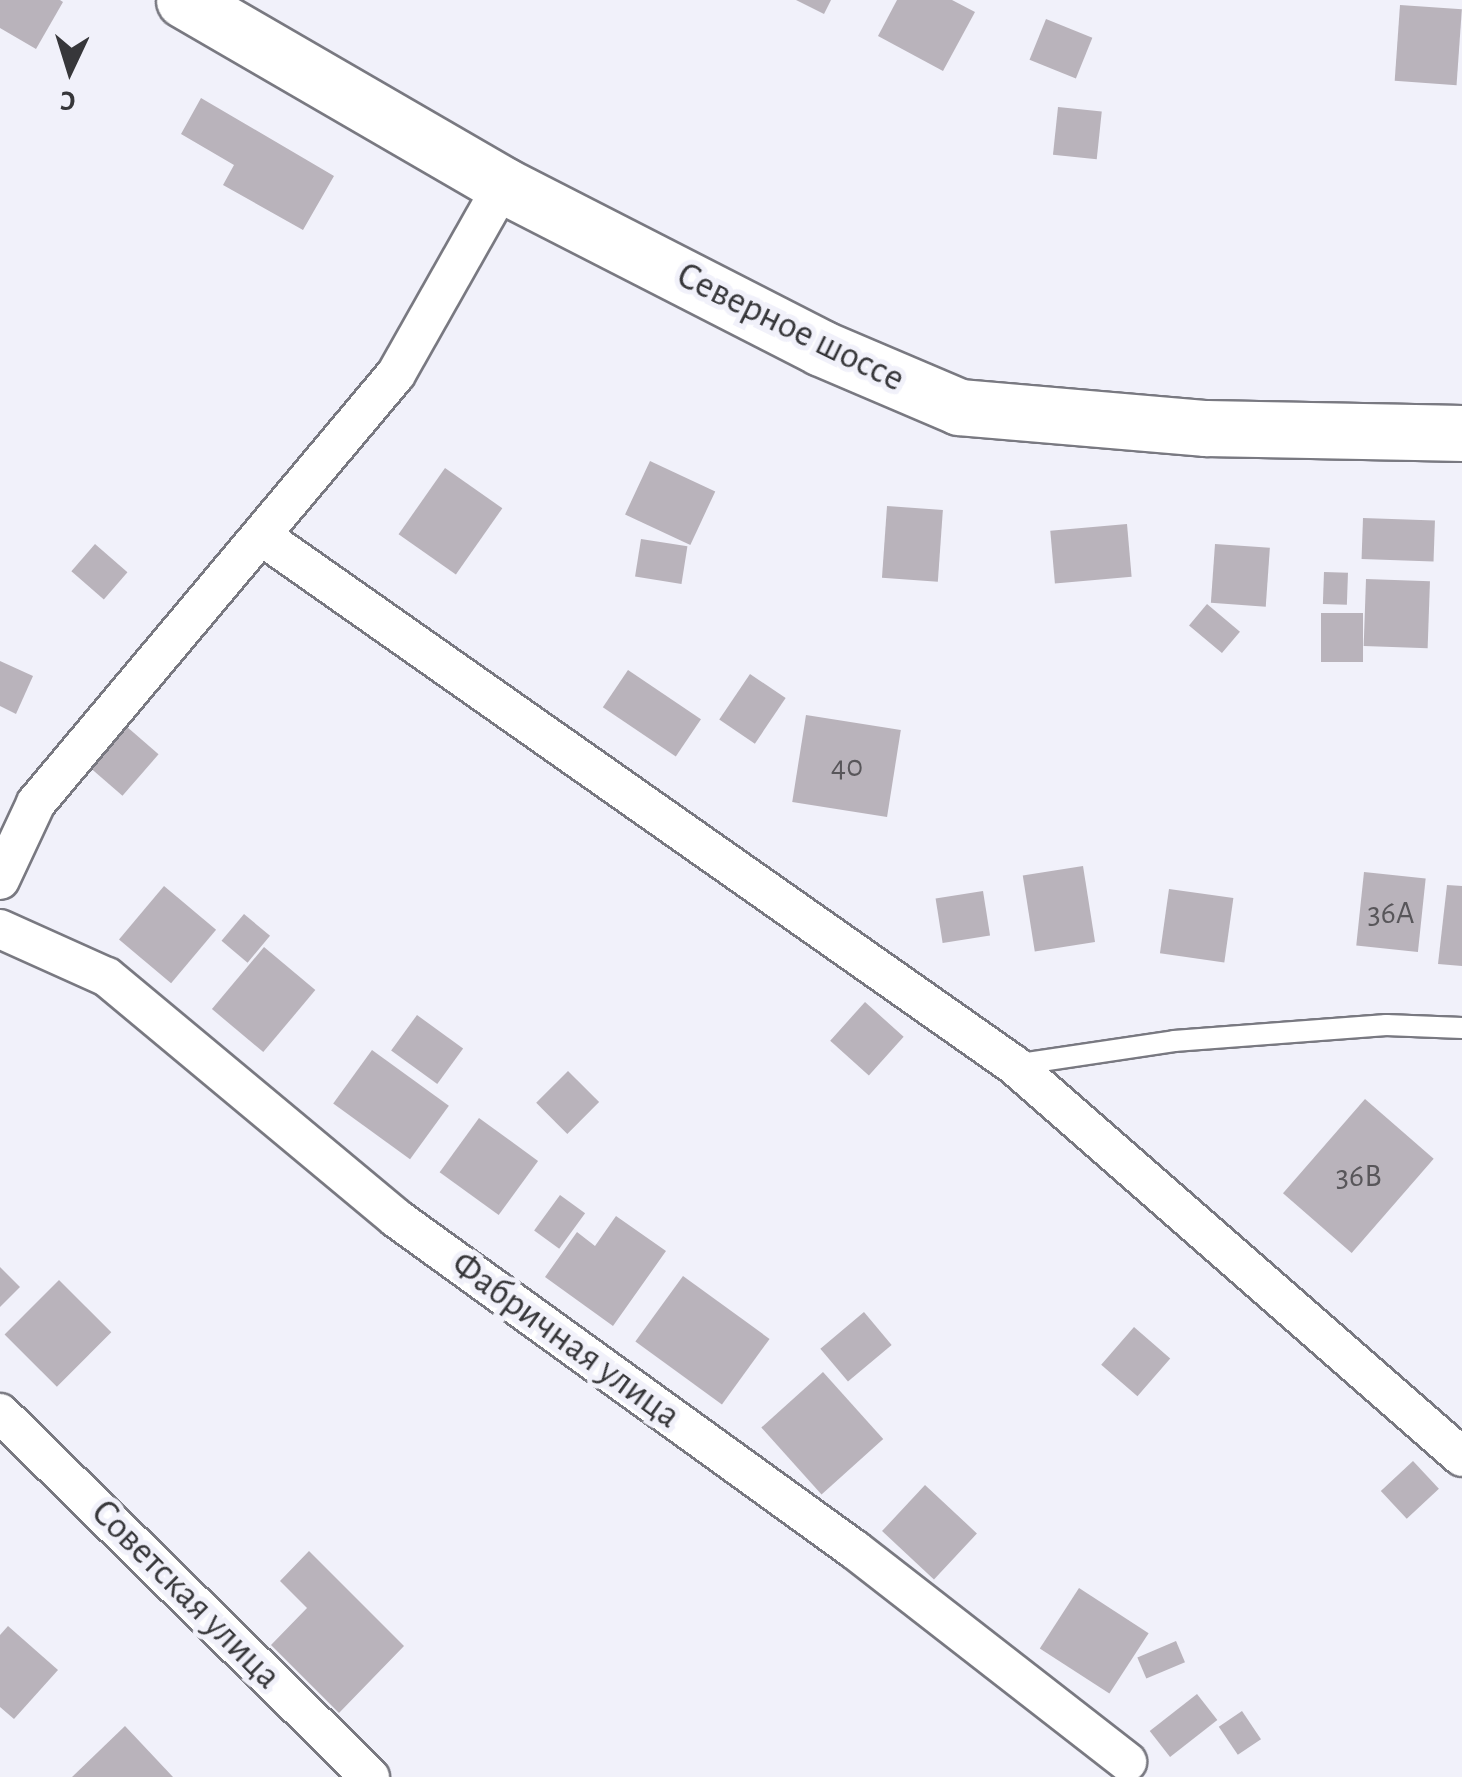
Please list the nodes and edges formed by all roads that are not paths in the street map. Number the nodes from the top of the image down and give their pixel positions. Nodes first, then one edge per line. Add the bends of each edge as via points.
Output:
1 (184, 0) edge
2 (503, 185) junction
3 (1462, 433) edge
4 (264, 537) junction
5 (0, 880) edge
6 (0, 929) edge
7 (1462, 1028) edge
8 (1014, 1065) junction
9 (0, 1413) edge
10 (1462, 1457) edge
11 (1127, 1762) dead end
12 (370, 1777) edge

1 - 2 main road, Северное шоссе
2 - 3 main road, Северное шоссе via 821,348 959,407 1206,428
2 - 4 street via 396,374
4 - 5 street via 36,803
4 - 8 street
6 - 11 street, Фабричная улица via 107,977 396,1218 856,1550
7 - 8 lane via 1193,1040
8 - 10 street
9 - 12 street, Советская улица

